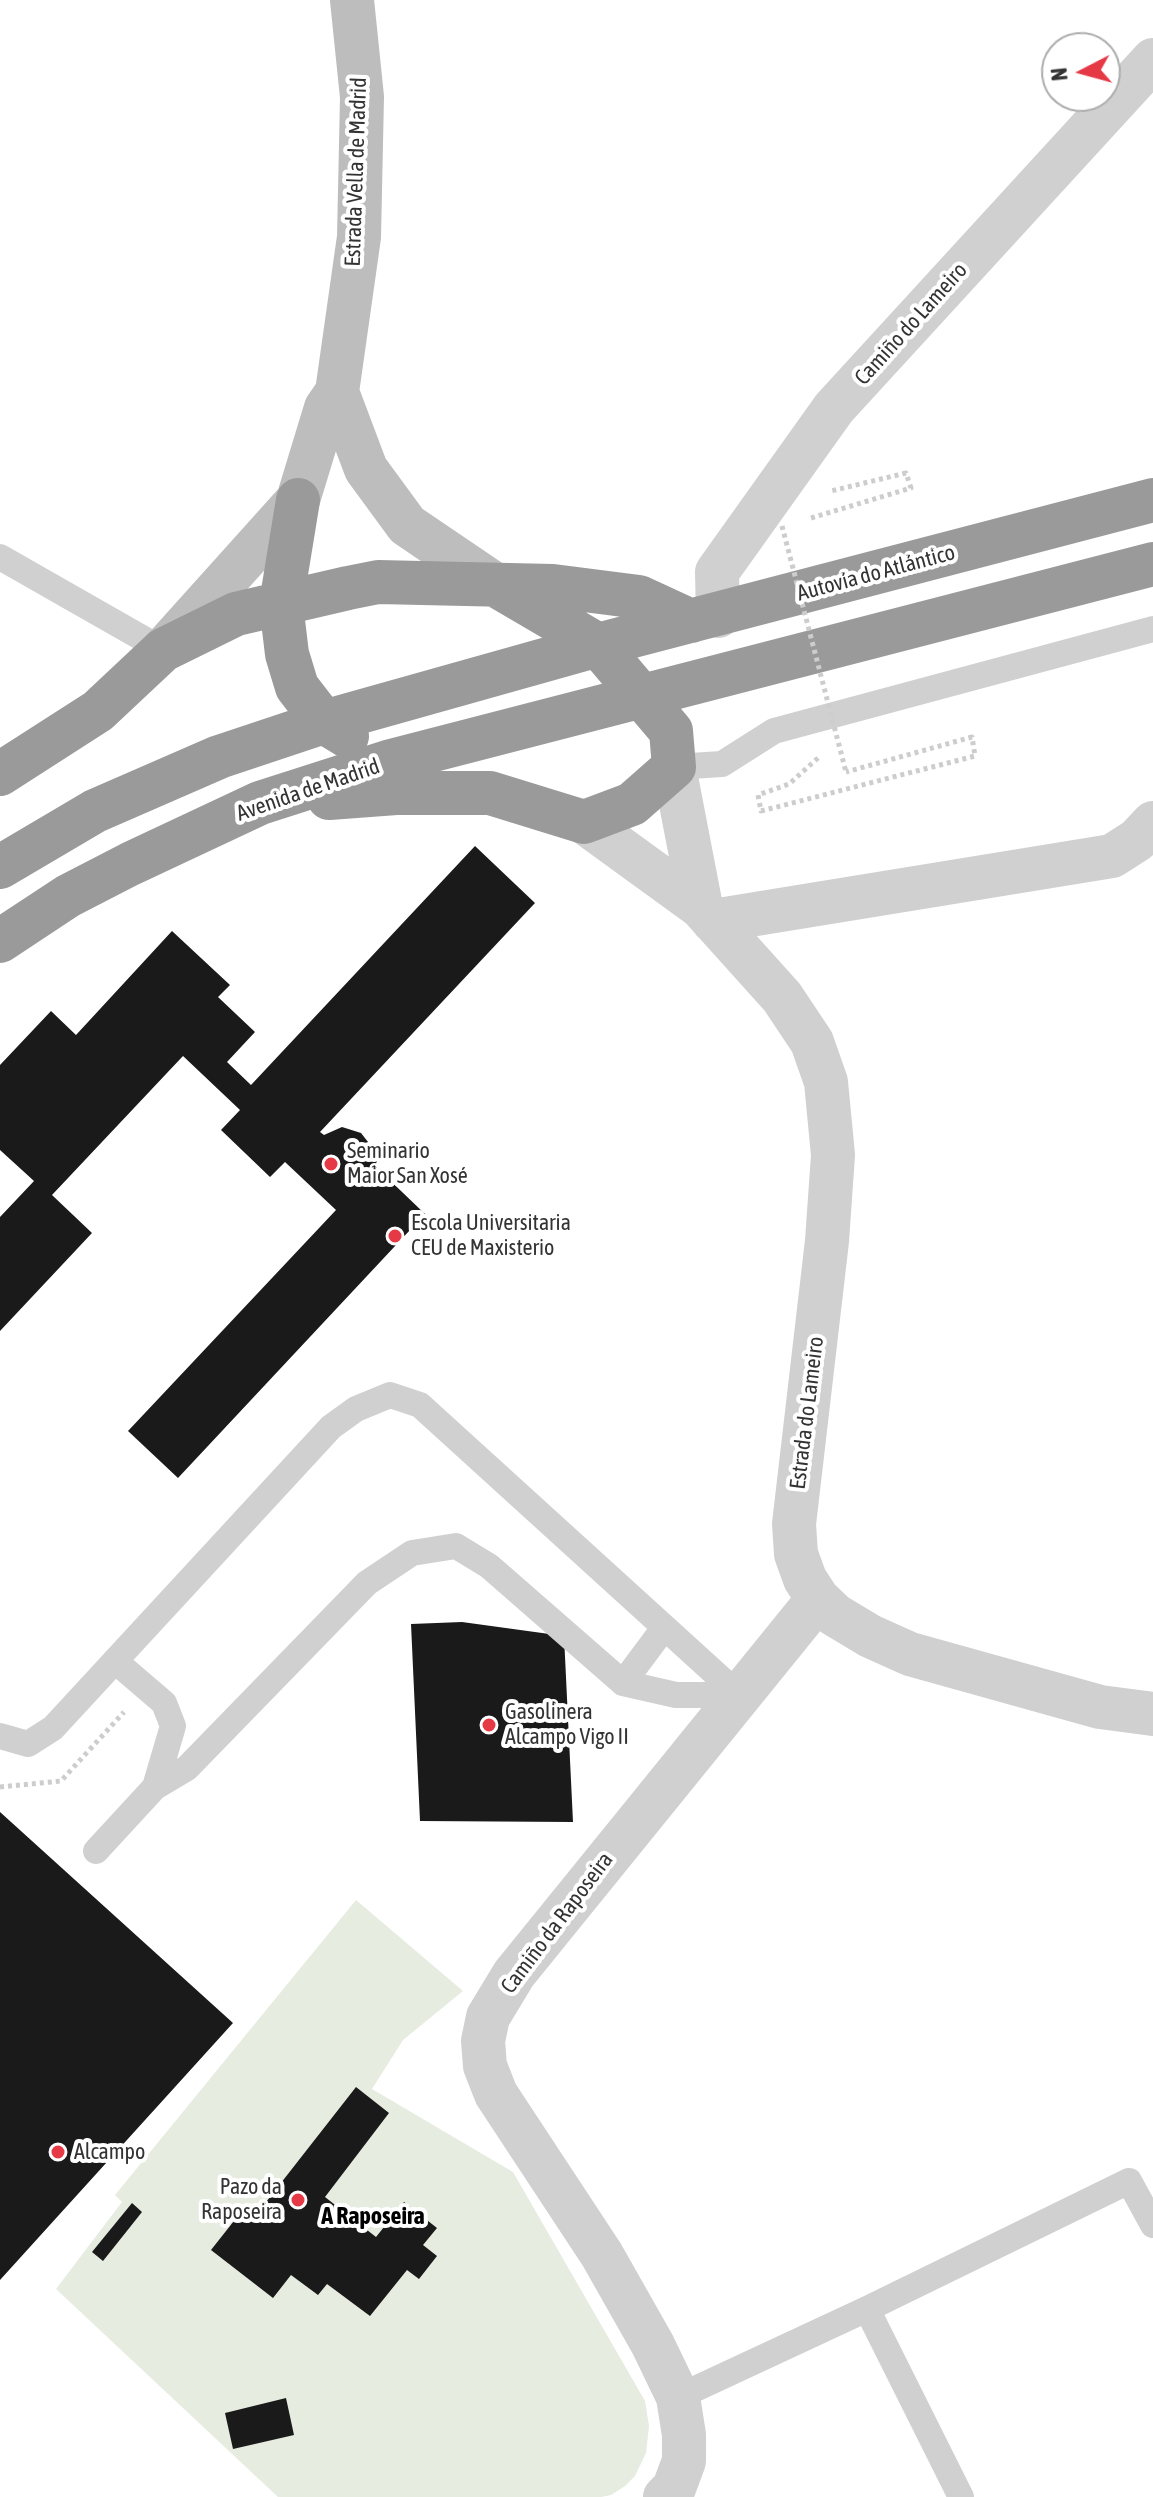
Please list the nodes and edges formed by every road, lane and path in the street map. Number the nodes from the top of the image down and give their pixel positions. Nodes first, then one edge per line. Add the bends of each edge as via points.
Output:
1 (352, 0) edge
2 (1153, 60) edge
3 (337, 392) junction
4 (840, 489) dead end
5 (298, 500) junction
6 (1153, 500) edge
7 (810, 518) dead end
8 (796, 522) dead end
9 (0, 557) edge
10 (1153, 564) edge
11 (497, 586) junction
12 (281, 604) junction
13 (704, 618) junction
14 (1153, 629) edge
15 (598, 645) junction
16 (163, 650) junction
17 (640, 695) junction
18 (324, 722) junction
19 (829, 749) dead end
20 (391, 761) junction
21 (674, 767) junction
22 (0, 774) edge
23 (490, 793) junction
24 (260, 803) junction
25 (584, 822) junction
26 (1153, 823) edge
27 (0, 867) edge
28 (707, 914) junction
29 (0, 941) edge
30 (818, 1599) junction
31 (664, 1628) junction
32 (115, 1661) junction
33 (623, 1683) junction
34 (739, 1695) junction
35 (1153, 1714) edge
36 (0, 1736) edge
37 (155, 1787) junction
38 (96, 1851) dead end
39 (1153, 2225) edge
40 (867, 2309) junction
41 (678, 2397) junction
42 (672, 2494) edge
43 (961, 2497) edge

1 - 3 main road, Estrada Vella de Madrid via 362,97 359,237
2 - 13 street, Camiño do Lameiro via 834,408 717,572
3 - 5 main road via 326,408
3 - 11 main road via 366,469 407,525
4 - 7 path via 906,473 911,488
5 - 12 highway
5 - 16 main road
6 - 13 highway, Autovía do Atlántico
8 - 19 path, bridge via 782,526 846,772 972,737 975,756 761,811 758,795 789,784
9 - 16 lane
10 - 17 highway
11 - 12 highway via 378,582
11 - 13 highway via 553,586 639,597
11 - 15 highway
12 - 16 highway via 236,614
12 - 18 highway via 297,687
13 - 15 highway, Autovía do Atlántico
14 - 21 lane via 774,731 722,764
15 - 17 highway
15 - 18 highway
16 - 22 highway via 98,711
17 - 20 highway, Avenida de Madrid
17 - 21 highway via 671,731
18 - 20 highway
18 - 27 highway via 219,757 95,811
20 - 23 highway
20 - 24 highway, Avenida de Madrid
21 - 25 highway via 632,804
21 - 28 street
23 - 24 highway via 396,793
23 - 25 highway
24 - 29 highway, Avenida de Madrid via 130,864
25 - 28 street, Estrada do Lameiro
26 - 28 street via 1112,856
28 - 30 street, Estrada do Lameiro via 782,997 812,1042 826,1082 833,1155 827,1241 794,1524 796,1554
30 - 34 street, Camiño da Raposeira
30 - 35 street, Estrada do Lameiro via 870,1636 910,1654 1100,1707
31 - 32 lane via 420,1405 390,1395 331,1427
31 - 33 lane
31 - 34 lane
32 - 36 lane via 53,1728 28,1744
32 - 37 lane via 164,1703 173,1726
33 - 34 lane via 676,1695
33 - 37 lane via 489,1566 456,1546 412,1553 367,1583 187,1768
34 - 41 street, Camiño da Raposeira via 514,1974 488,2017 483,2041 485,2066 496,2094 602,2255
37 - 38 lane
39 - 40 lane via 1129,2181
40 - 41 lane
40 - 43 lane
41 - 42 street, Camiño da Raposeira via 684,2461

